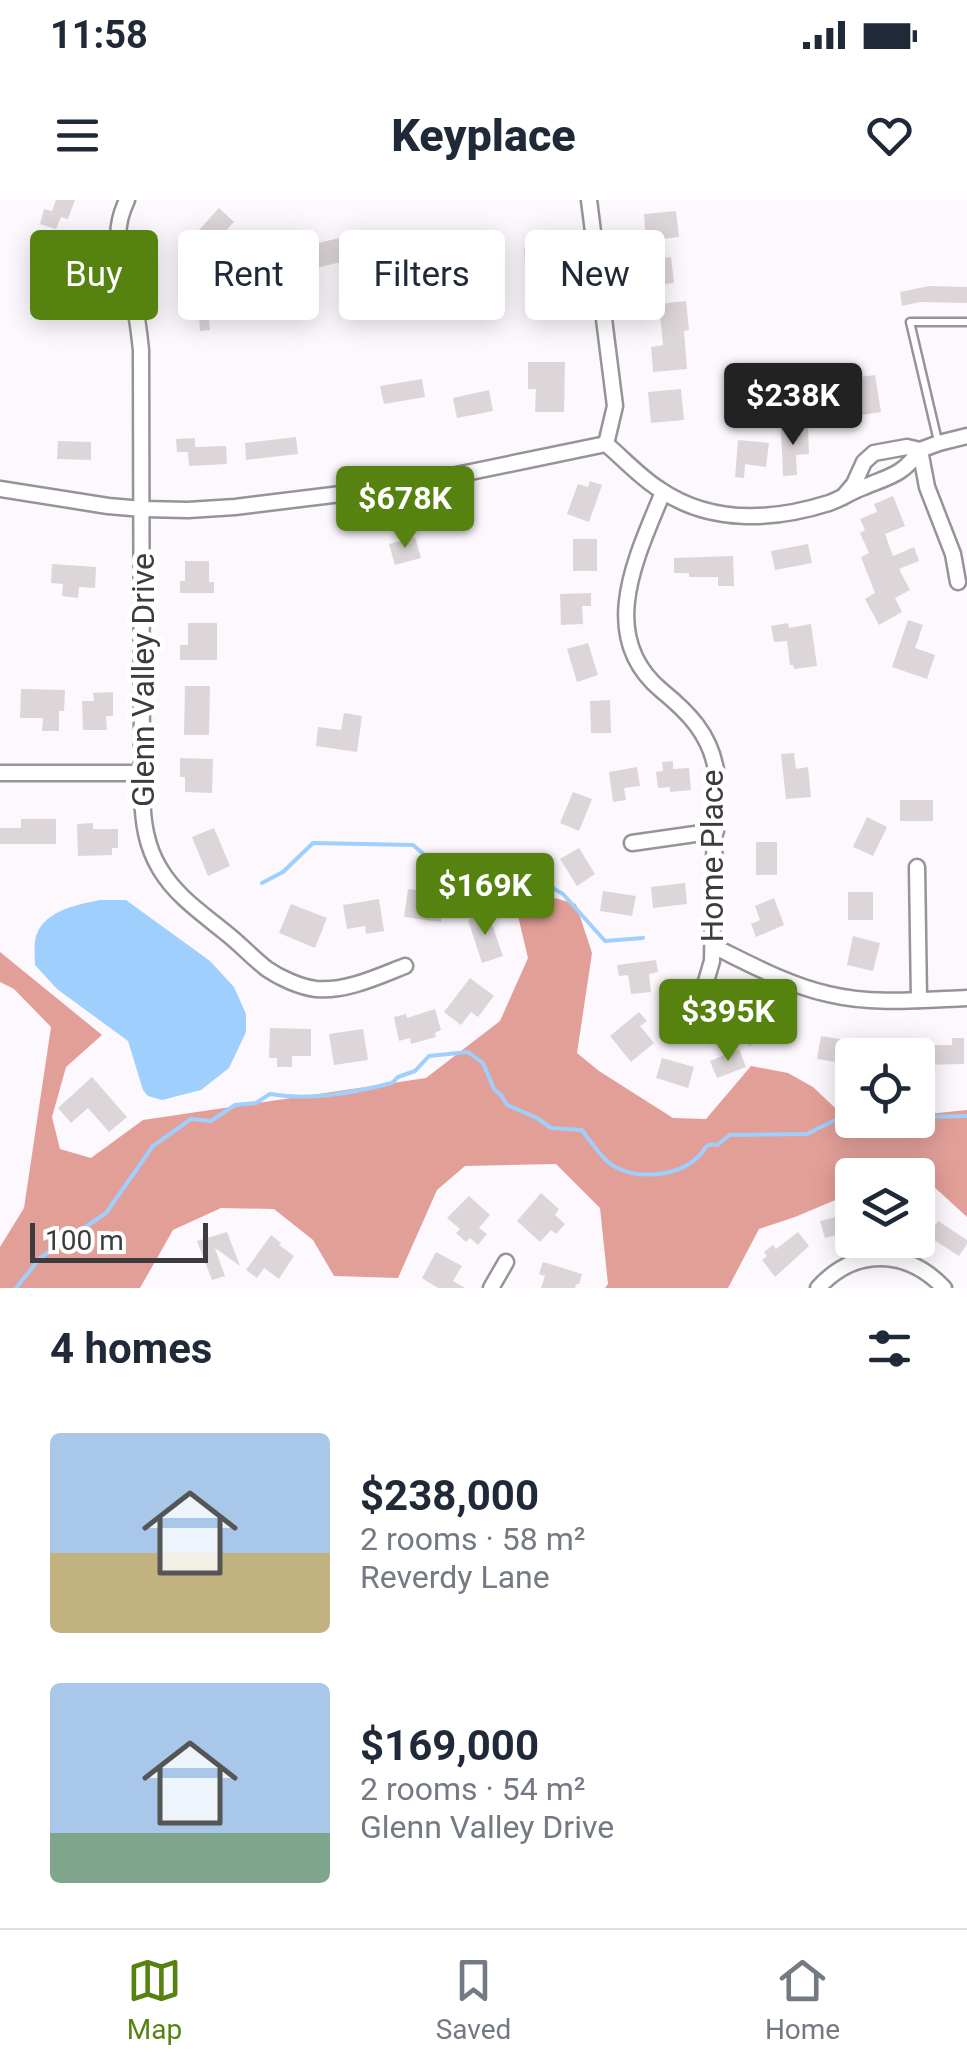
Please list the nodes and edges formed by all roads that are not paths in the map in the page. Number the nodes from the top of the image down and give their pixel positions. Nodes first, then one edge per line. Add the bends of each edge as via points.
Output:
1 (127, 200) edge
2 (589, 200) edge
3 (967, 322) edge
4 (967, 436) edge
5 (939, 443) junction
6 (606, 444) junction
7 (920, 450) junction
8 (0, 489) edge
9 (663, 492) junction
10 (843, 497) junction
11 (143, 509) junction
12 (958, 582) dead end
13 (0, 773) edge
14 (143, 774) junction
15 (716, 832) junction
16 (632, 842) dead end
17 (918, 867) dead end
18 (714, 946) junction
19 (405, 966) dead end
20 (967, 998) edge
21 (919, 1000) junction
22 (689, 1011) dead end
23 (506, 1262) dead end
24 (492, 1288) edge
25 (818, 1288) edge
26 (944, 1288) edge

1 - 11 street, Glenn Valley Drive via 117,237 139,336
2 - 6 street via 613,382
3 - 5 lane via 910,322
4 - 5 street
5 - 7 street
6 - 9 street
6 - 11 street via 349,495
7 - 10 street via 909,467
7 - 10 street via 874,453
7 - 12 street
8 - 11 street
9 - 10 street via 717,515 743,516 788,513
9 - 15 street, Home Place via 638,552 626,610 628,642 637,664 688,712 708,743 716,770
11 - 14 street, Glenn Valley Drive
13 - 14 street
14 - 19 street, Glenn Valley Drive via 144,826 162,873 269,970 316,989
15 - 16 street
15 - 18 street, Home Place
17 - 21 street
18 - 21 street via 830,995
18 - 22 street, Home Place via 702,995
20 - 21 street
23 - 24 street
25 - 26 street via 846,1266 880,1258 915,1264

